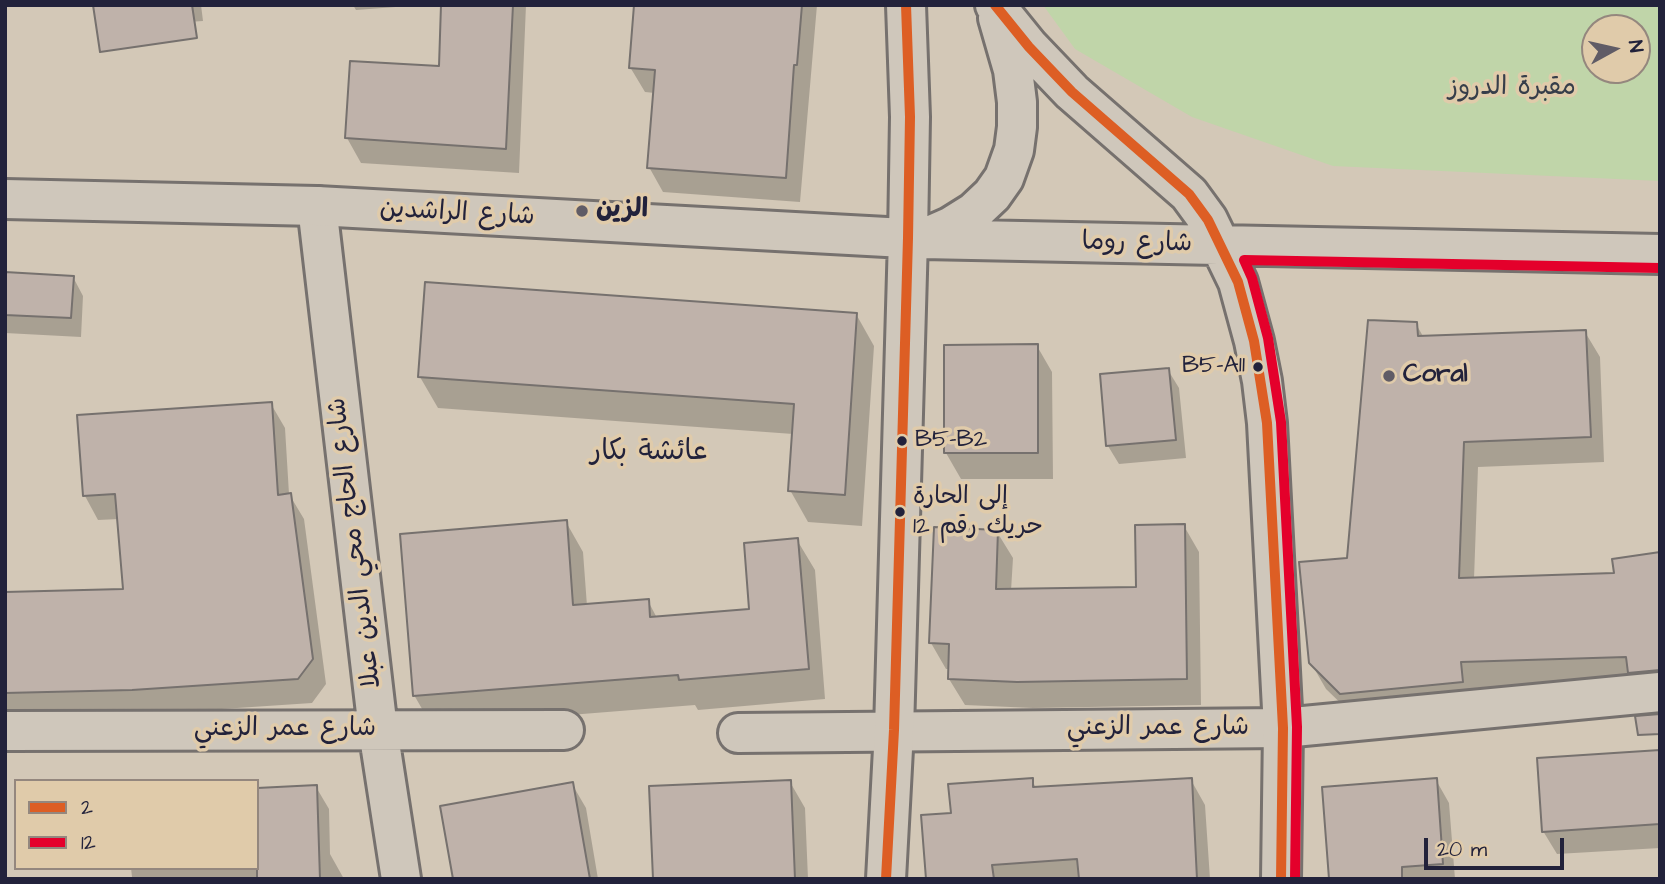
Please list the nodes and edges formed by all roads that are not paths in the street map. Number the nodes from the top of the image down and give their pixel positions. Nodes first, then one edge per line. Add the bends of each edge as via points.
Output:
1 (906, 5) edge
2 (995, 6) edge
3 (5, 199) edge
4 (317, 206) junction
5 (915, 238) junction
6 (1222, 246) junction
7 (1660, 254) edge
8 (1660, 692) edge
9 (1283, 728) junction
10 (379, 730) junction
11 (564, 730) dead end
12 (894, 730) junction
13 (5, 731) edge
14 (738, 733) dead end
15 (401, 879) edge
16 (886, 879) edge
17 (1282, 879) edge

1 - 5 street
2 - 5 street via 1013,70 1017,102 1014,150 1004,178 974,212 950,227
2 - 6 street via 1072,92 1189,194
3 - 4 street, شارع الراشدين
4 - 5 street, شارع الراشدين
4 - 10 street, شارع الحاج محي الدين عبلا
5 - 6 street, شارع روما
5 - 12 street
6 - 7 street, شارع روما
6 - 9 street via 1238,282 1262,381
8 - 9 street, شارع عمر الزعني
9 - 12 street, شارع عمر الزعني
9 - 17 street
10 - 11 street, شارع عمر الزعني
10 - 13 street, شارع عمر الزعني
10 - 15 street, شارع الحاج محي الدين عبلا
12 - 14 street, شارع عمر الزعني
12 - 16 street

